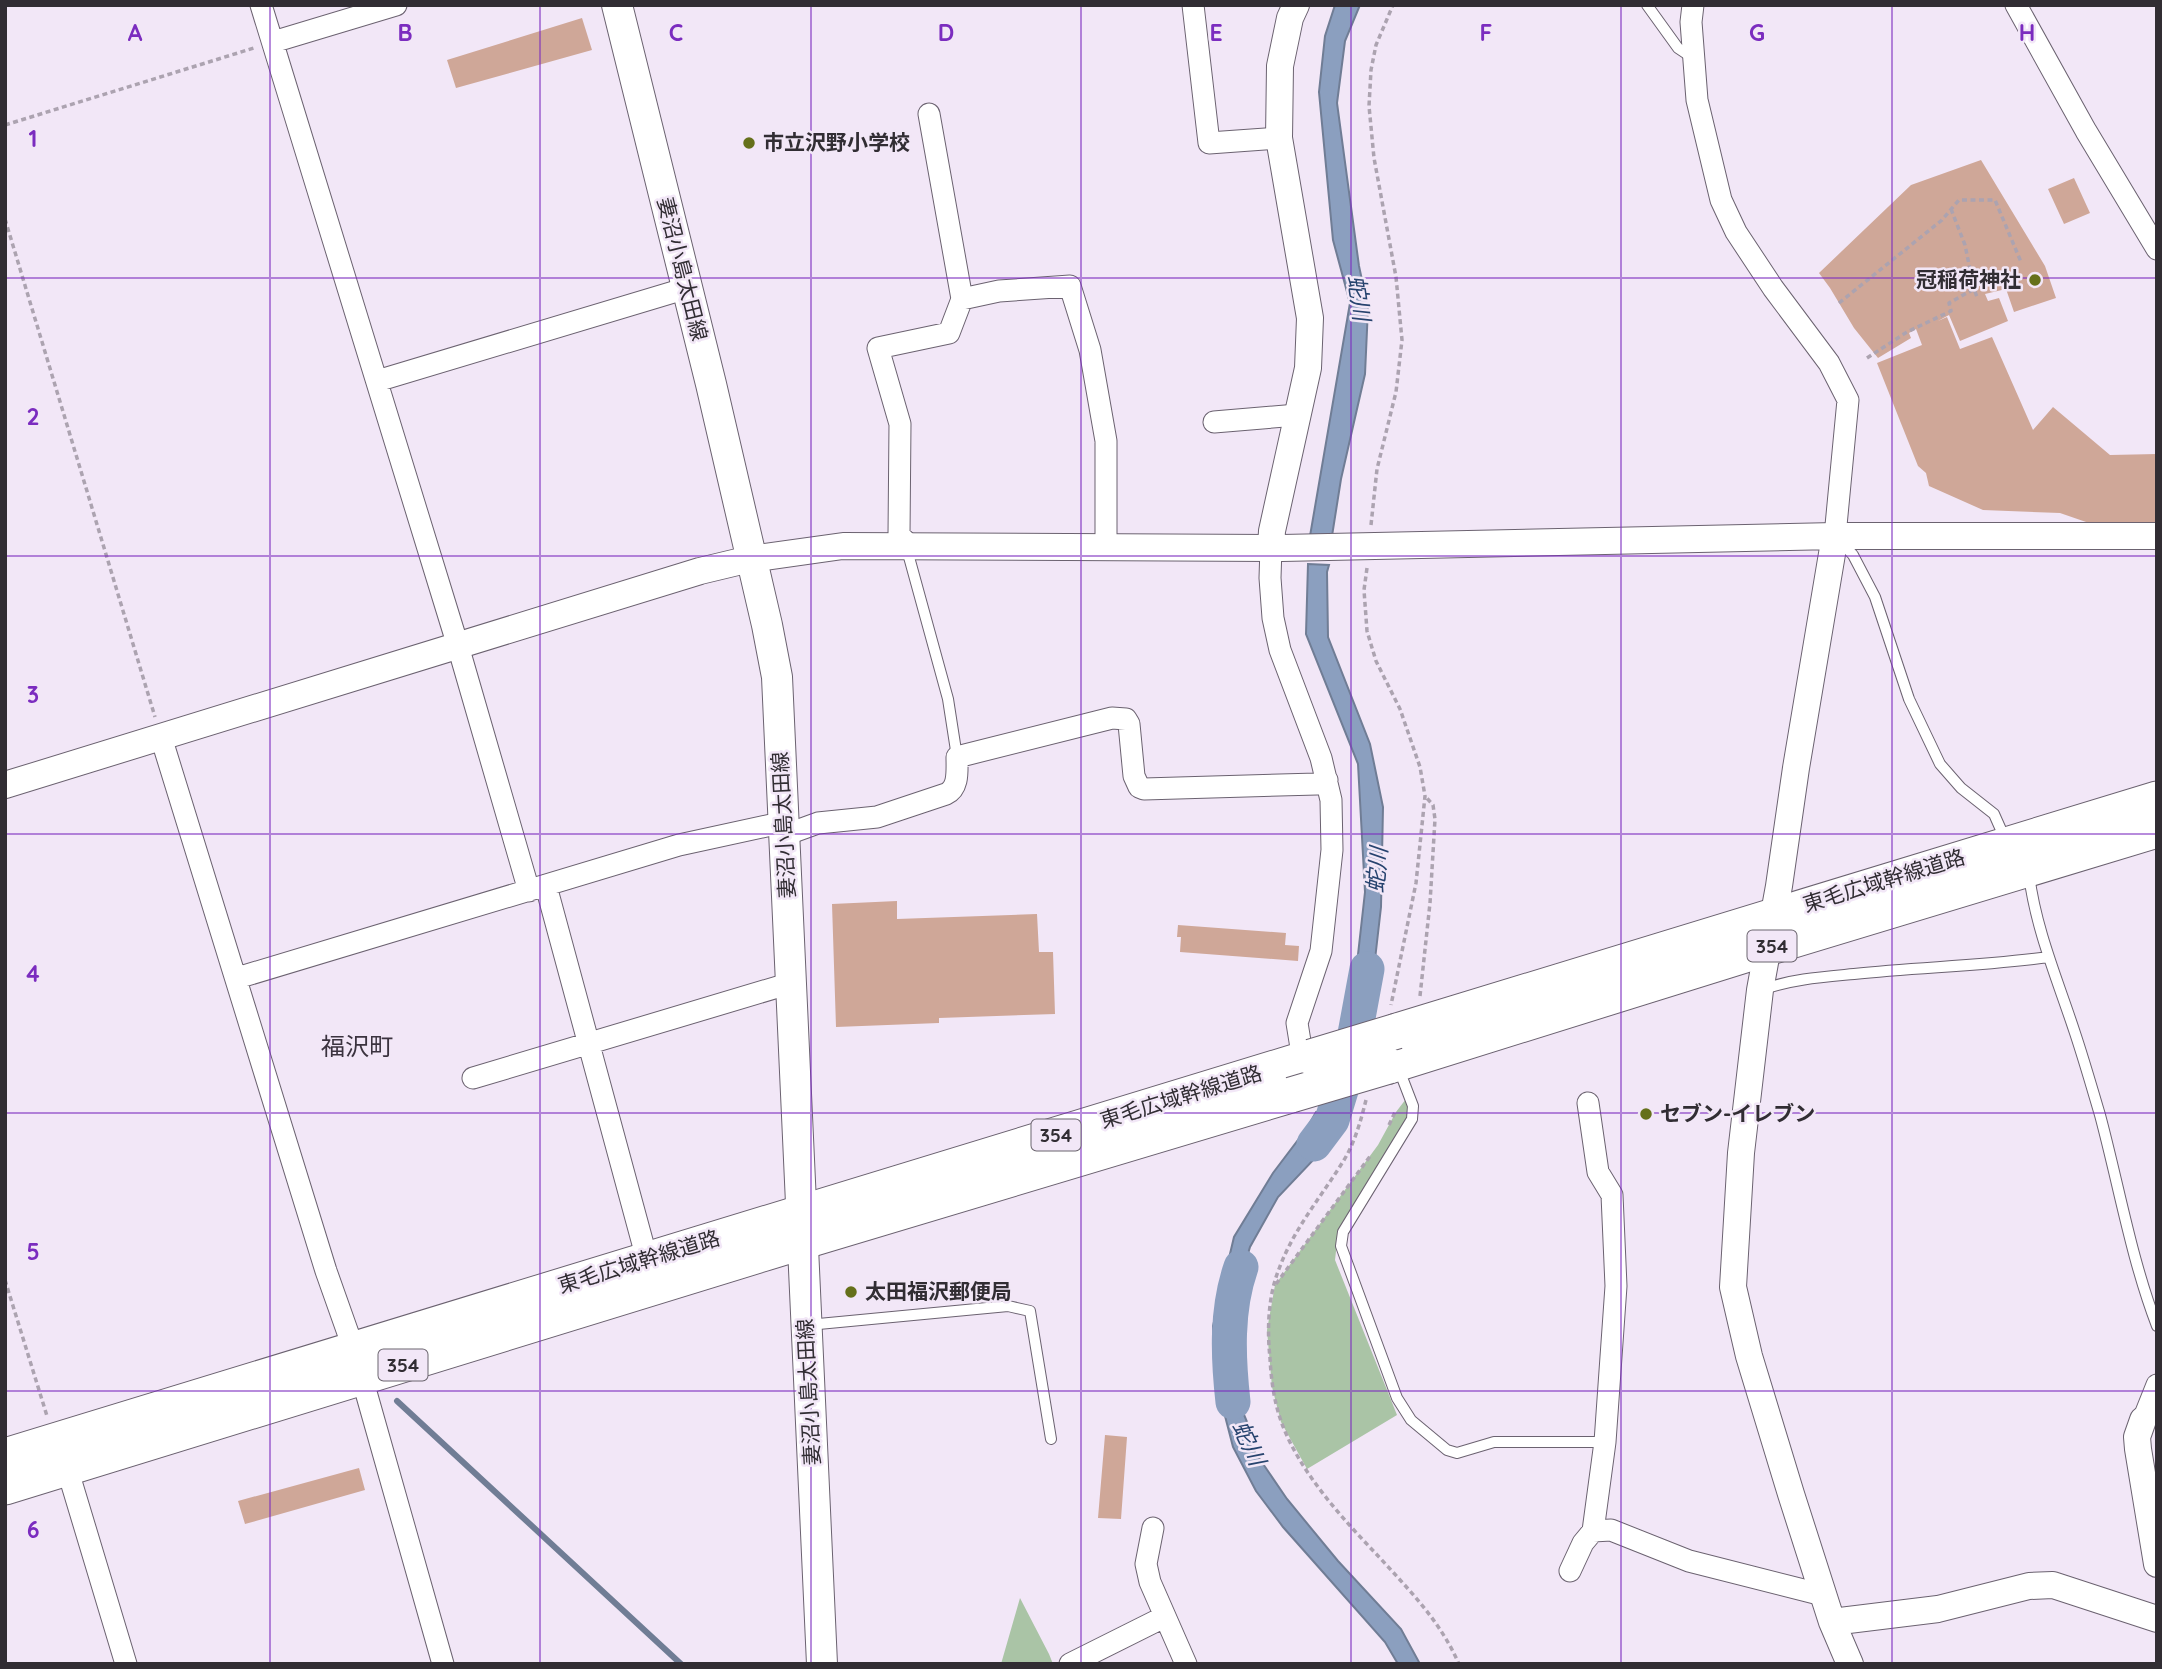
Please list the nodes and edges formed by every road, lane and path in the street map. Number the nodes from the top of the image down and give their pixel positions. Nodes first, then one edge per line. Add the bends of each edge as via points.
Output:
1 (261, 5) edge
2 (396, 5) edge
3 (617, 5) edge
4 (1193, 5) edge
5 (1296, 5) edge
6 (1393, 5) edge
7 (1647, 5) edge
8 (1693, 5) edge
9 (2016, 5) edge
10 (273, 42) junction
11 (1694, 60) junction
12 (929, 114) dead end
13 (5, 125) edge
14 (1279, 138) junction
15 (1951, 209) junction
16 (5, 219) edge
17 (2157, 249) edge
18 (2021, 262) dead end
19 (687, 288) junction
20 (1974, 289) junction
21 (1977, 297) dead end
22 (962, 299) junction
23 (1839, 303) dead end
24 (1867, 358) dead end
25 (377, 381) junction
26 (1297, 415) junction
27 (1213, 422) dead end
28 (1835, 536) junction
29 (2157, 536) edge
30 (909, 545) junction
31 (1368, 546) junction
32 (1277, 547) junction
33 (1106, 548) junction
34 (750, 559) junction
35 (458, 646) junction
36 (161, 737) junction
37 (957, 757) junction
38 (1327, 780) junction
39 (5, 785) edge
40 (1425, 796) junction
41 (2157, 799) edge
42 (785, 829) junction
43 (2157, 830) edge
44 (2018, 856) junction
45 (538, 888) junction
46 (1770, 932) junction
47 (2049, 957) junction
48 (237, 978) junction
49 (791, 984) junction
50 (1760, 990) junction
51 (1422, 1001) dead end
52 (590, 1043) junction
53 (1395, 1052) junction
54 (1307, 1058) junction
55 (473, 1078) dead end
56 (1367, 1096) dead end
57 (1588, 1103) dead end
58 (1384, 1134) dead end
59 (1378, 1145) dead end
60 (801, 1228) junction
61 (648, 1259) junction
62 (5, 1280) edge
63 (1275, 1285) junction
64 (805, 1325) junction
65 (2157, 1326) edge
66 (358, 1364) junction
67 (2157, 1385) edge
68 (2143, 1420) joint
69 (1051, 1439) dead end
70 (1605, 1442) junction
71 (62, 1455) junction
72 (5, 1456) edge
73 (5, 1487) edge
74 (1153, 1528) dead end
75 (1594, 1531) junction
76 (2157, 1563) edge
77 (1570, 1571) dead end
78 (1823, 1595) junction
79 (1164, 1617) junction
80 (2157, 1619) edge
81 (1832, 1622) junction
82 (126, 1664) edge
83 (443, 1664) edge
84 (822, 1664) edge
85 (1070, 1664) edge
86 (1186, 1664) edge
87 (1459, 1664) edge
88 (1850, 1664) edge

1 - 10 street
2 - 10 street
3 - 19 main road, 妻沼小島太田線
4 - 14 street via 1209,143
5 - 14 street via 1280,66
6 - 31 path via 1376,45 1369,106 1402,340 1396,392 1377,469
7 - 11 lane via 1678,48
8 - 11 street
9 - 17 street
10 - 13 path
10 - 25 street
11 - 28 street via 1697,100 1721,200 1736,232 1829,363 1848,400
12 - 22 street
14 - 26 street via 1310,318 1308,368
15 - 18 path via 1959,200 1995,200
15 - 20 path
15 - 23 path
16 - 36 path
19 - 25 street
19 - 34 main road, 妻沼小島太田線
20 - 21 path
20 - 24 path via 1949,303 1951,311
22 - 30 street via 949,334 878,348 900,424 899,535
22 - 33 street via 999,291 1070,286 1090,350 1106,441
25 - 35 street
26 - 27 street
26 - 32 street via 1277,508
28 - 29 street
28 - 31 street
28 - 44 lane via 1853,555 1875,597 1909,699 1940,764 1994,814
28 - 46 street
30 - 33 street
30 - 34 street via 843,545
30 - 37 lane via 948,699
31 - 32 street
31 - 40 path via 1367,631 1400,709
32 - 33 street
32 - 38 street via 1271,591 1279,650
34 - 35 street
34 - 42 main road, 妻沼小島太田線 via 776,677
35 - 36 street
35 - 45 street
36 - 39 street
36 - 48 street
37 - 38 street via 1118,717 1126,719 1131,729 1139,788 1317,784
37 - 42 street via 956,785 946,794 877,817
38 - 54 street via 1332,816 1329,891 1321,951 1297,1023
40 - 51 path via 1433,805 1434,819 1419,993
40 - 53 path
41 - 44 highway, 東毛広域幹線道路 / 354
42 - 45 street via 679,845
42 - 49 main road, 妻沼小島太田線
43 - 44 highway, 東毛広域幹線道路 / 354
44 - 46 highway, 東毛広域幹線道路 / 354
44 - 47 lane
45 - 48 street
45 - 52 street
46 - 50 street
46 - 53 highway, 東毛広域幹線道路 / 354
47 - 50 lane via 1789,980
47 - 65 lane via 2076,1034 2141,1284
48 - 66 street
49 - 52 street
49 - 60 main road, 妻沼小島太田線
50 - 78 street via 1741,1153 1733,1287 1749,1356
52 - 55 street
52 - 61 street
53 - 54 highway, 東毛広域幹線道路 / 354, bridge
53 - 58 path via 1396,1112
53 - 60 highway, 東毛広域幹線道路 / 354, bridge via 1291,1095
53 - 70 lane via 1413,1106 1412,1119 1343,1231 1340,1246 1397,1398 1411,1420 1457,1453 1494,1442
54 - 60 highway, 東毛広域幹線道路 / 354
56 - 63 path via 1345,1159 1303,1219
57 - 70 street via 1598,1172 1612,1195 1616,1286
59 - 63 path
60 - 61 highway, 東毛広域幹線道路 / 354
60 - 64 main road, 妻沼小島太田線
60 - 66 highway, 東毛広域幹線道路 / 354
61 - 66 highway, 東毛広域幹線道路 / 354
62 - 71 path
63 - 87 path via 1268,1330 1272,1387 1281,1422 1298,1456 1336,1510 1422,1603
64 - 69 lane via 1009,1306 1030,1311
64 - 84 main road, 妻沼小島太田線
66 - 71 highway, 東毛広域幹線道路 / 354
66 - 83 street
67 - 68 street
68 - 76 street via 2138,1449
70 - 75 street
71 - 72 highway, 東毛広域幹線道路 / 354
71 - 73 highway, 東毛広域幹線道路 / 354
71 - 82 street
74 - 79 street via 1146,1564
75 - 77 street
75 - 78 street via 1611,1530 1689,1561
78 - 81 street
79 - 85 street
79 - 86 street
80 - 81 street via 2053,1585 2029,1586 1938,1609
81 - 88 street

